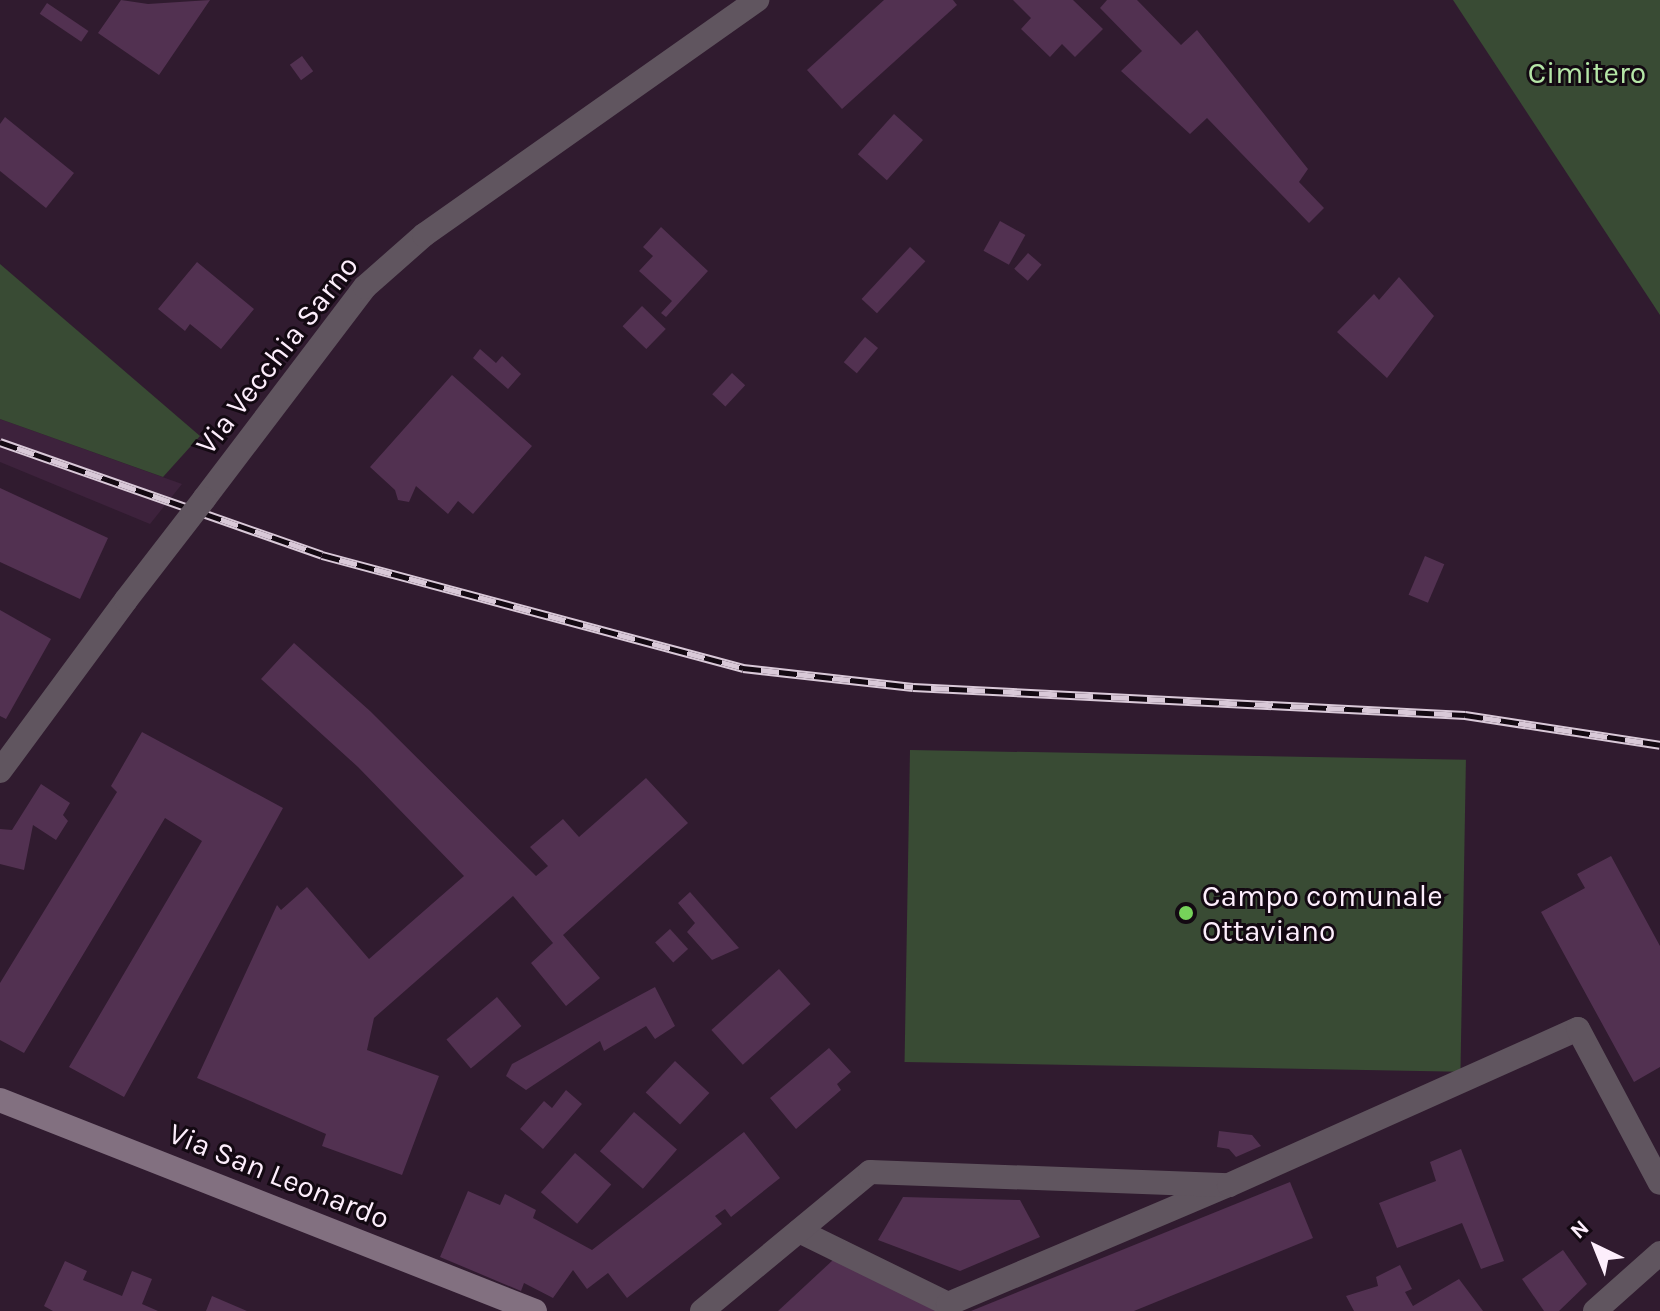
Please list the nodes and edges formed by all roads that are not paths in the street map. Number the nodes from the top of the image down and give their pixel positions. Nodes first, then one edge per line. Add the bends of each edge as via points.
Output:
1 (757, 0) edge
2 (0, 771) edge
3 (0, 1100) edge
4 (1660, 1183) edge
5 (1229, 1185) junction
6 (799, 1231) junction
7 (1660, 1253) edge
8 (535, 1311) edge
9 (702, 1311) edge
10 (1595, 1311) edge

1 - 2 street, Via Vecchia Sarno, bridge via 424,235 365,287
3 - 8 main road, Via San Leonardo
4 - 5 street via 1578,1029
5 - 6 street via 870,1172
5 - 6 street via 948,1304
6 - 9 street
7 - 10 street

